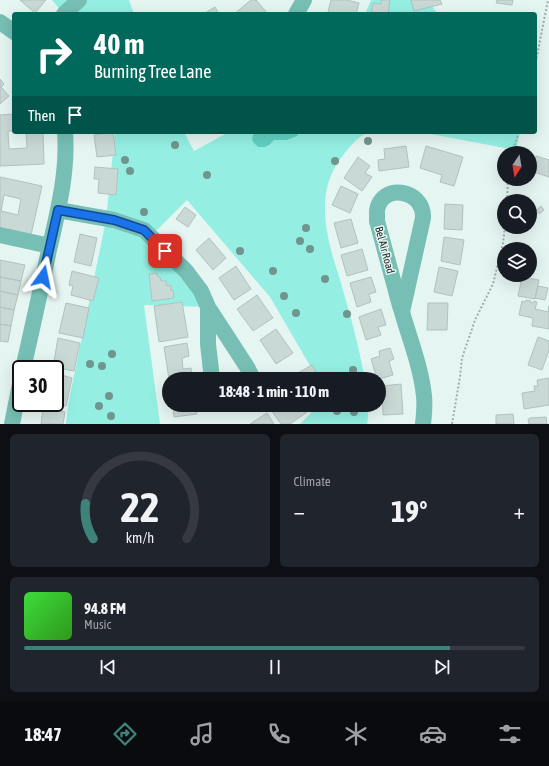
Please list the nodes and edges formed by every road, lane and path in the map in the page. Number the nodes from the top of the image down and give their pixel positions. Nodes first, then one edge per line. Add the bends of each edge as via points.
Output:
1 (80, 0) edge
2 (304, 0) edge
3 (548, 0) edge
4 (66, 12) edge
5 (297, 12) edge
6 (0, 22) edge
7 (12, 31) edge
8 (537, 56) edge
9 (65, 134) edge
10 (518, 134) edge
11 (514, 146) edge
12 (58, 210) junction
13 (504, 234) edge
14 (0, 235) edge
15 (50, 246) junction
16 (208, 307) junction
17 (402, 312) junction
18 (25, 360) edge
19 (211, 372) edge
20 (250, 372) edge
21 (14, 412) edge
22 (12, 424) edge
23 (423, 424) edge
24 (452, 424) edge

1 - 4 street
2 - 5 street
3 - 8 path
6 - 7 street
9 - 12 street via 64,171
10 - 11 path
12 - 15 street
12 - 16 street via 114,220 144,230 186,271
13 - 24 path via 493,284 475,320 462,358
14 - 15 street
15 - 18 street
16 - 19 street
16 - 20 street
17 - 17 street, Bel Air Road via 424,218 421,204 407,193 388,194 380,202 377,210 377,221
17 - 23 street, Bel Air Road via 422,382 425,409
21 - 22 street

